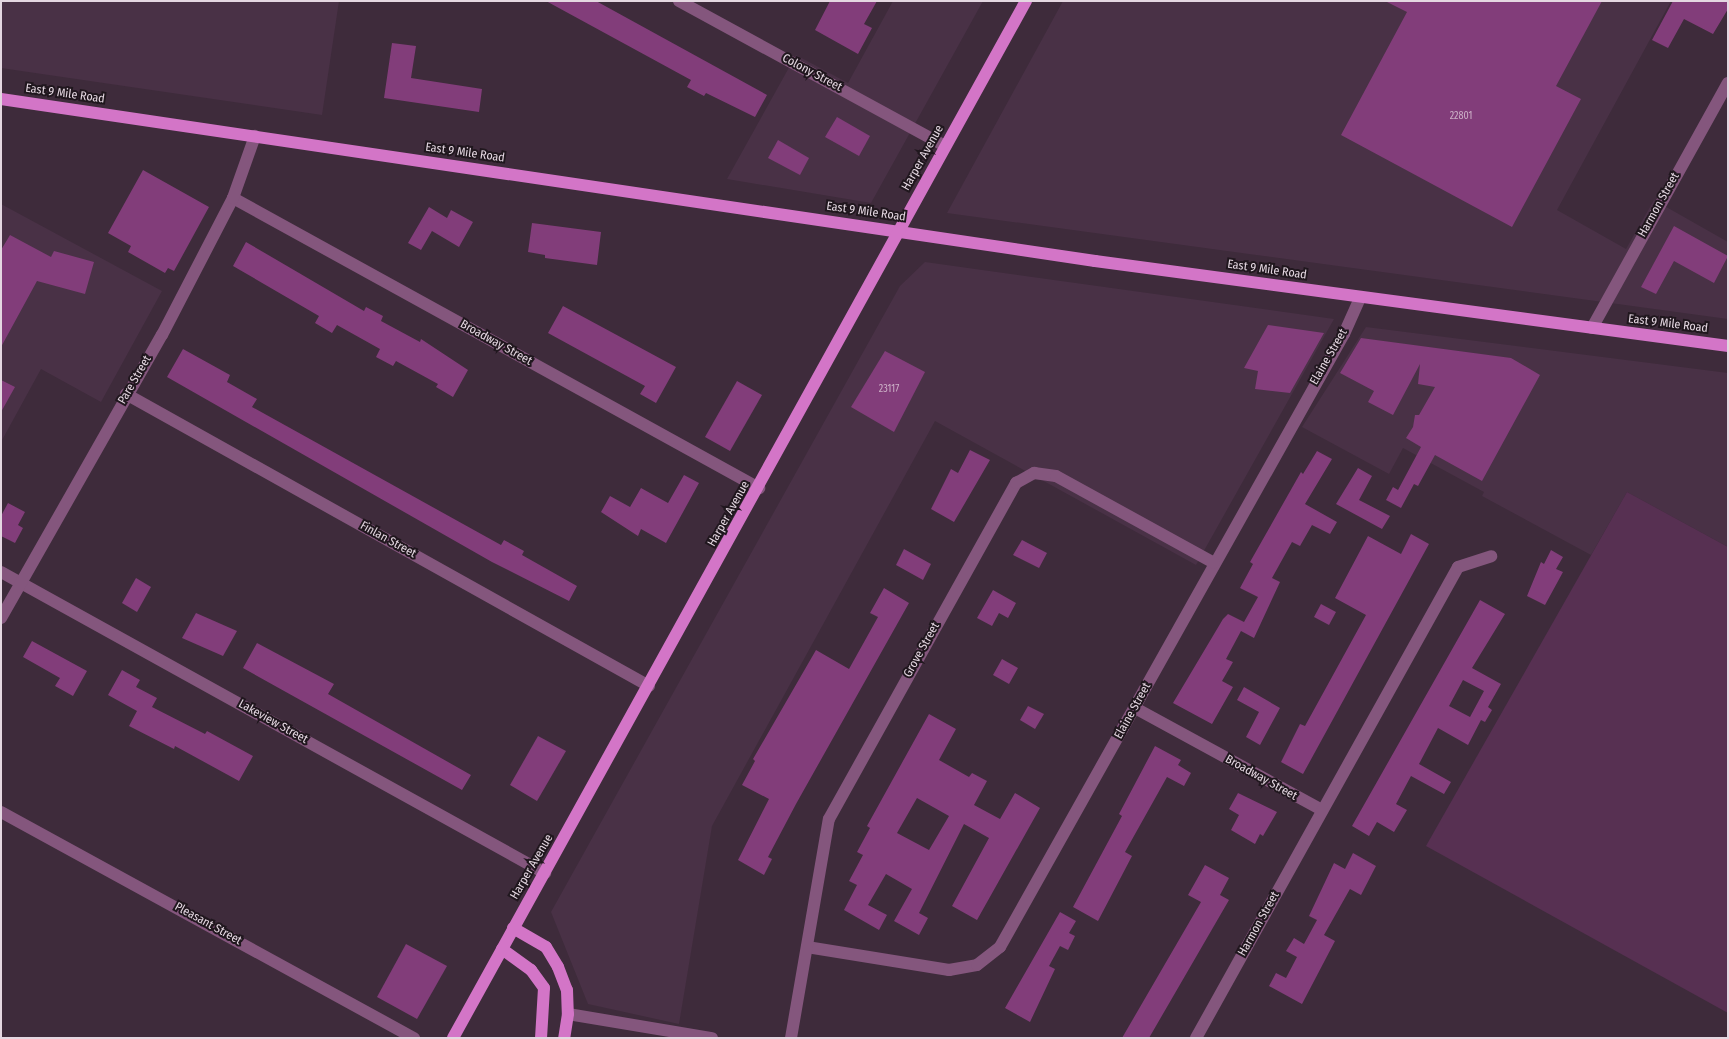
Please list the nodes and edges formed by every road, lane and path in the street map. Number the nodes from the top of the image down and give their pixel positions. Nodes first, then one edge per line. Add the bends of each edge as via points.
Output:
1 (679, 1) edge
2 (1026, 1) edge
3 (1728, 83) edge
4 (1, 99) edge
5 (255, 136) junction
6 (945, 146) junction
7 (233, 198) junction
8 (900, 231) junction
9 (1360, 298) junction
10 (1592, 328) junction
11 (1728, 346) edge
12 (126, 394) junction
13 (759, 488) junction
14 (1491, 556) dead end
15 (1214, 563) junction
16 (1, 572) edge
17 (20, 583) junction
18 (1, 618) edge
19 (649, 686) junction
20 (1135, 708) junction
21 (1322, 810) junction
22 (1, 812) edge
23 (545, 872) junction
24 (513, 928) junction
25 (807, 947) junction
26 (502, 949) junction
27 (568, 1014) junction
28 (414, 1038) edge
29 (453, 1038) edge
30 (541, 1038) edge
31 (564, 1038) edge
32 (712, 1038) edge
33 (792, 1038) edge
34 (1196, 1038) edge

1 - 6 street, Colony Street
2 - 6 main road, Harper Avenue
3 - 10 street, Harmon Street
4 - 5 main road, East 9 Mile Road
5 - 7 street, Pare Street
5 - 8 main road, East 9 Mile Road
6 - 8 main road, Harper Avenue
7 - 12 street, Pare Street via 162,334
7 - 13 street, Broadway Street
8 - 9 main road, East 9 Mile Road
8 - 13 main road, Harper Avenue
9 - 10 main road, East 9 Mile Road
9 - 15 street, Elaine Street via 1344,334
10 - 11 main road, East 9 Mile Road
12 - 17 street, Pare Street
12 - 19 street, Finlan Street
13 - 19 main road, Harper Avenue
14 - 21 street via 1458,568
15 - 20 street, Elaine Street
15 - 25 street, Grove Street via 1056,476 1034,473 1016,483 828,819
16 - 17 street, Lakeview Street
17 - 18 street, Pare Street
17 - 23 street, Lakeview Street
19 - 23 main road, Harper Avenue
20 - 21 street, Broadway Street
20 - 25 street, Elaine Street via 1009,933 986,960 967,968 949,970
21 - 34 street, Harmon Street
22 - 28 street, Pleasant Street
23 - 24 main road, Harper Avenue
24 - 26 main road, Harper Avenue
24 - 27 main road via 546,947 563,979
25 - 33 street, Grove Street
26 - 29 main road, Harper Avenue
26 - 30 main road via 531,970 544,988
27 - 31 main road
27 - 32 street

